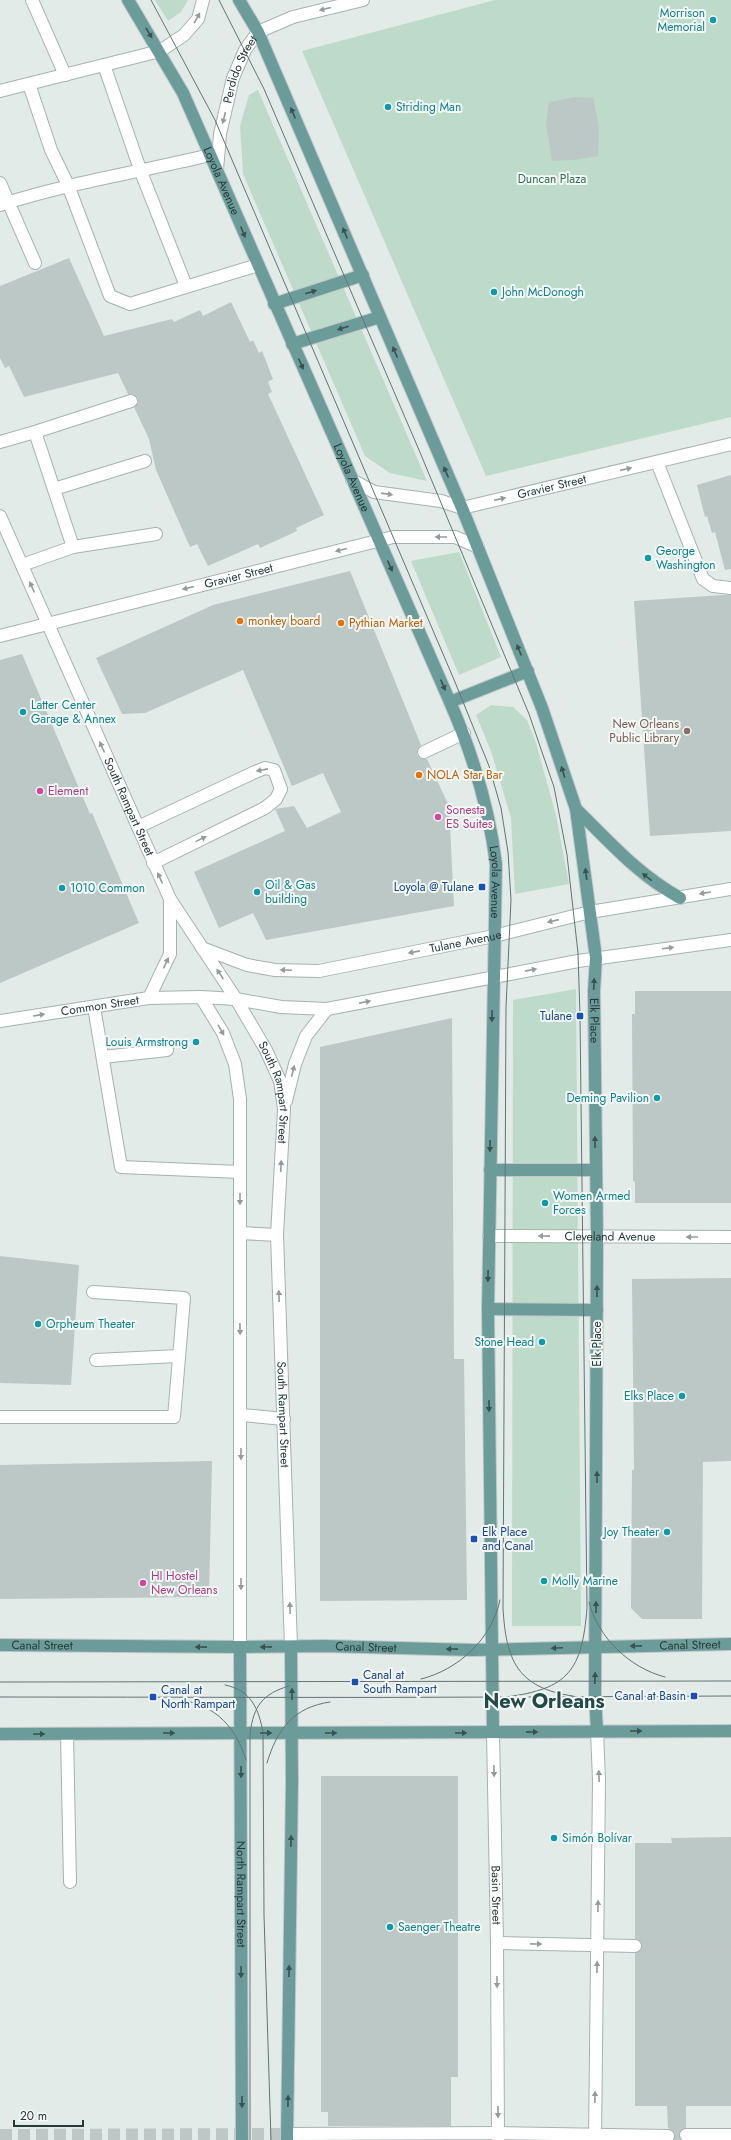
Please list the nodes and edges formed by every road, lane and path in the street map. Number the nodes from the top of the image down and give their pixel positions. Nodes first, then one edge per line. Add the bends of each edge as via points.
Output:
1 (32, 0) edge
2 (128, 0) edge
3 (203, 0) edge
4 (240, 0) edge
5 (363, 0) edge
6 (258, 32) junction
7 (160, 51) junction
8 (104, 65) junction
9 (65, 75) junction
10 (29, 84) junction
11 (1, 89) edge
12 (210, 155) junction
13 (217, 170) junction
14 (141, 172) junction
15 (0, 183) edge
16 (68, 186) junction
17 (4, 204) edge
18 (35, 263) dead end
19 (258, 266) junction
20 (363, 275) junction
21 (186, 286) junction
22 (274, 304) junction
23 (380, 317) junction
24 (292, 344) junction
25 (131, 400) dead end
26 (35, 432) junction
27 (0, 442) edge
28 (731, 444) edge
29 (145, 461) dead end
30 (656, 462) junction
31 (352, 480) junction
32 (54, 489) junction
33 (462, 508) junction
34 (0, 516) edge
35 (156, 534) dead end
36 (379, 541) junction
37 (73, 547) junction
38 (478, 547) junction
39 (22, 565) junction
40 (731, 588) edge
41 (48, 623) junction
42 (0, 636) edge
43 (528, 671) junction
44 (450, 702) junction
45 (464, 733) junction
46 (424, 752) dead end
47 (576, 809) junction
48 (138, 827) junction
49 (154, 863) junction
50 (731, 889) edge
51 (680, 898) junction
52 (170, 899) junction
53 (590, 912) junction
54 (494, 936) junction
55 (731, 940) edge
56 (202, 948) junction
57 (596, 958) junction
58 (493, 977) junction
59 (201, 997) junction
60 (148, 998) junction
61 (236, 1000) junction
62 (94, 1007) junction
63 (327, 1009) junction
64 (0, 1021) edge
65 (167, 1050) dead end
66 (103, 1058) junction
67 (284, 1109) junction
68 (490, 1170) junction
69 (596, 1170) junction
70 (240, 1172) junction
71 (240, 1232) junction
72 (277, 1235) junction
73 (489, 1236) junction
74 (597, 1237) junction
75 (731, 1237) edge
76 (93, 1292) dead end
77 (488, 1308) junction
78 (597, 1310) junction
79 (178, 1356) junction
80 (96, 1360) dead end
81 (242, 1414) junction
82 (0, 1416) edge
83 (284, 1419) junction
84 (731, 1644) edge
85 (0, 1645) edge
86 (291, 1646) junction
87 (596, 1646) junction
88 (240, 1647) junction
89 (491, 1650) junction
90 (597, 1731) junction
91 (731, 1731) edge
92 (493, 1732) junction
93 (241, 1733) junction
94 (292, 1733) junction
95 (0, 1734) edge
96 (68, 1734) junction
97 (70, 1882) dead end
98 (497, 1943) junction
99 (597, 1945) junction
100 (635, 1946) tunnel mouth
101 (686, 2135) tunnel mouth
102 (731, 2135) edge
103 (668, 2136) dead end
104 (287, 2137) edge
105 (498, 2137) edge
106 (595, 2138) edge
107 (242, 2140) edge

1 - 9 street
2 -> 7 main road, Loyola Avenue
7 -> 3 street via 184,35 198,18
4 - 6 main road
5 -> 6 street, Perdido Street via 294,17
6 -> 13 street, Perdido Street via 245,50 233,78 220,134
20 -> 6 main road
7 - 8 street
7 - 12 main road, Loyola Avenue via 183,94
8 - 9 street
8 - 14 street
9 - 10 street
10 - 11 street
10 - 16 street via 51,150
12 - 13 main road, Loyola Avenue
12 - 14 street
13 -> 19 main road, Loyola Avenue
14 - 16 street
14 - 21 street
15 - 17 street
16 - 17 street
16 - 21 street via 110,296 130,304
17 - 18 street
19 - 21 street
19 - 22 main road, Loyola Avenue
22 -> 20 main road
20 - 23 main road
22 - 24 main road, Loyola Avenue
23 -> 24 main road
33 -> 23 main road
24 -> 31 main road, Loyola Avenue
25 - 26 street
26 - 27 street
26 - 32 street
28 - 30 street, Gravier Street
29 - 32 street
33 -> 30 street, Gravier Street
30 - 40 street via 703,580 713,586
31 -> 33 street via 374,492 441,501
31 - 36 main road, Loyola Avenue
32 - 37 street
33 - 38 main road
34 - 39 street, South Rampart Street
35 - 37 street
38 -> 36 street, Gravier Street via 455,537 393,538
36 -> 41 street, Gravier Street
36 -> 44 main road, Loyola Avenue
37 - 39 street
43 -> 38 main road
41 -> 39 street, South Rampart Street
41 - 42 street, Gravier Street
48 -> 41 street, South Rampart Street
43 - 44 main road
47 -> 43 main road
44 - 45 main road, Loyola Avenue
45 - 46 street
45 - 54 main road, Loyola Avenue via 482,787 492,829 496,864
51 -> 47 main road via 638,870
53 -> 47 main road
48 - 49 street, South Rampart Street
49 -> 48 street via 265,808 276,799 281,789 274,770 265,768 254,772
52 -> 49 street, South Rampart Street
50 -> 51 street, Tulane Avenue
51 - 53 street, Tulane Avenue
52 - 56 street, South Rampart Street
60 -> 52 street via 170,954
53 -> 54 street, Tulane Avenue
53 - 57 main road
54 -> 56 street, Tulane Avenue via 318,971 275,970 247,965
54 - 58 main road, Loyola Avenue
57 -> 55 street
61 -> 56 street, South Rampart Street
58 -> 57 street
69 -> 57 main road, Elk Place
63 -> 58 street
58 -> 68 main road
59 - 60 street, Common Street
59 - 61 street
59 -> 70 street via 223,1033 235,1064 240,1099
60 - 62 street, Common Street
61 - 63 street via 281,1007
61 - 67 street, South Rampart Street via 266,1050 280,1081
64 -> 62 street, Common Street
62 - 66 street
67 -> 63 street via 295,1064 306,1036
65 - 66 street
66 - 70 street via 121,1167
72 -> 67 street, South Rampart Street
68 - 69 main road
68 - 73 main road
69 - 74 main road, Elk Place
70 -> 71 street
71 - 72 street
71 -> 81 street
83 -> 72 street, South Rampart Street
74 -> 73 street, Cleveland Avenue
73 -> 77 main road
75 -> 74 street, Cleveland Avenue
78 -> 74 main road, Elk Place
76 - 79 street via 184,1298
77 - 78 main road
77 -> 89 main road
87 -> 78 main road, Elk Place
79 - 80 street
79 - 82 street via 174,1417
81 - 83 street
81 -> 88 street
86 -> 83 street, South Rampart Street
84 -> 87 main road, Canal Street
88 -> 85 main road, Canal Street
86 -> 88 main road, Canal Street
89 -> 86 main road, Canal Street
94 -> 86 main road, South Rampart Street
87 -> 89 main road, Canal Street
90 -> 87 main road, Elk Place
88 - 93 main road, North Rampart Street
89 - 92 main road, Basin Street
90 -> 91 main road
92 -> 90 main road
99 -> 90 street
94 -> 92 main road
92 -> 98 street, Basin Street
93 -> 94 main road
96 -> 93 main road
93 -> 107 main road, North Rampart Street
104 -> 94 main road
95 -> 96 main road
96 - 97 street
98 -> 99 street
98 -> 105 street, Basin Street
99 - 100 street
106 -> 99 street
101 - 102 street
103 - 106 street
104 - 105 street
105 - 106 street

